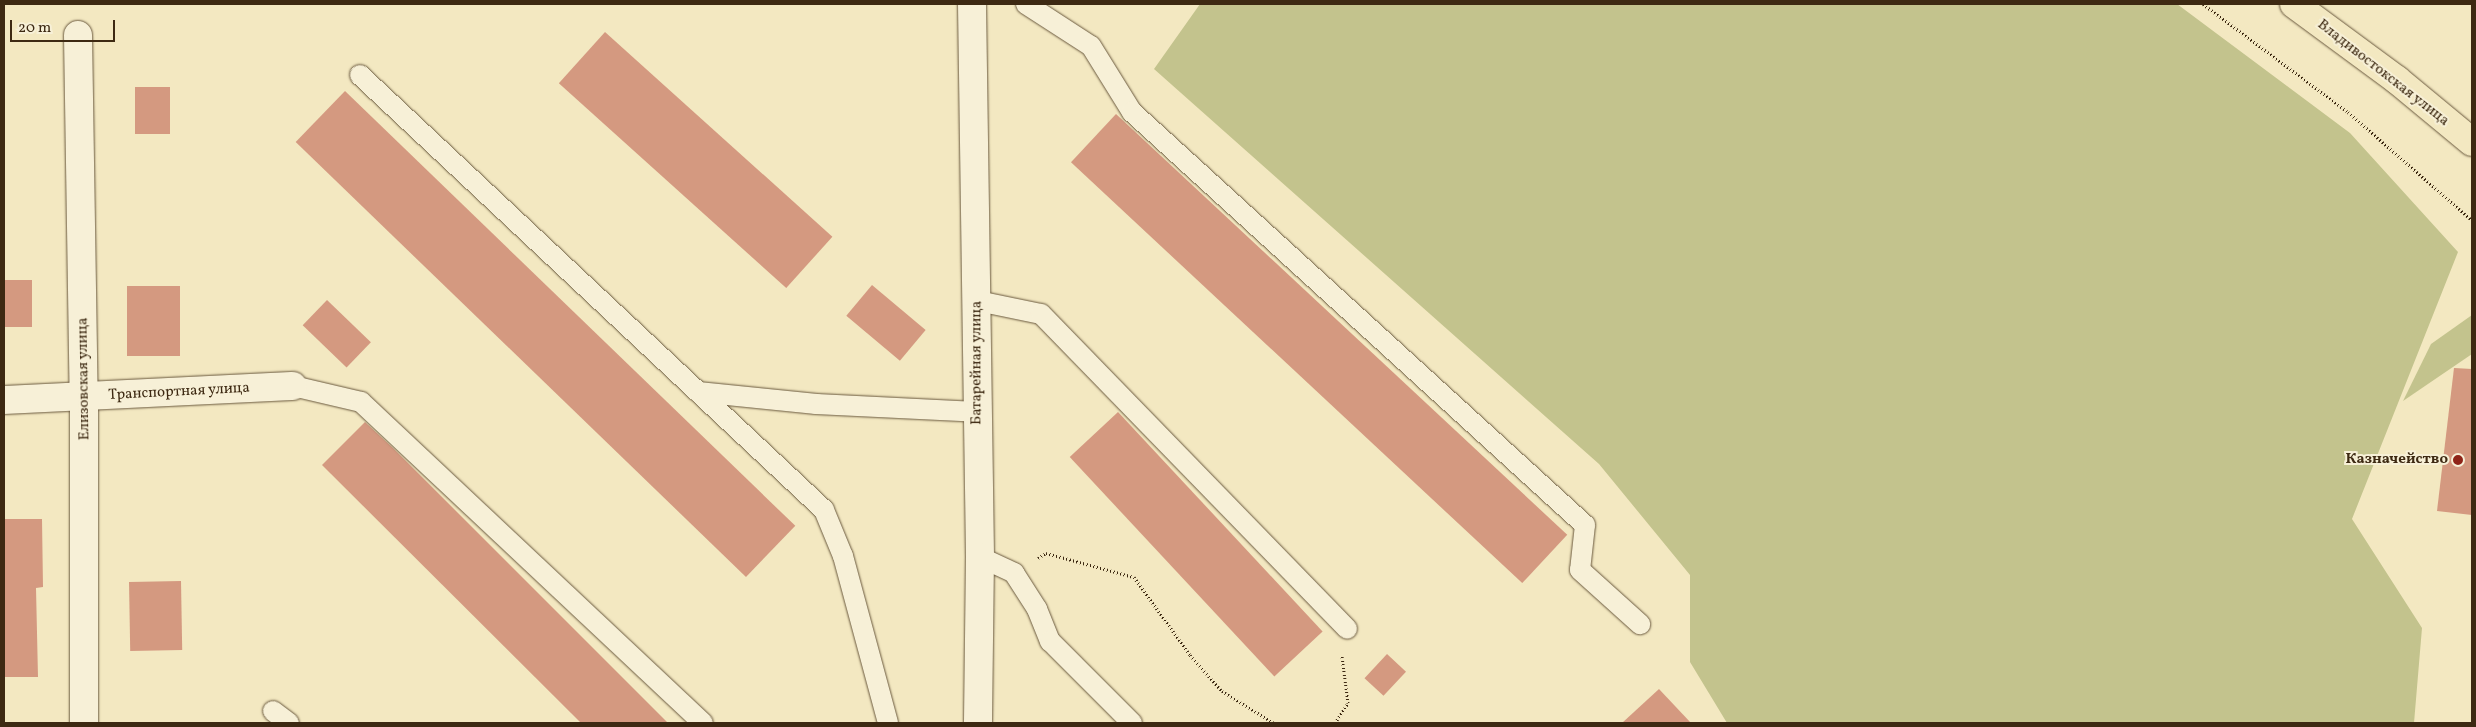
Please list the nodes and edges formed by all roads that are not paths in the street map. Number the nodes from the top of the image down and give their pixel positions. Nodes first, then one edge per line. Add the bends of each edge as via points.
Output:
1 (972, 4) edge
2 (1026, 4) edge
3 (2294, 4) edge
4 (78, 35) dead end
5 (360, 75) dead end
6 (2472, 142) edge
7 (978, 301) junction
8 (293, 386) joint
9 (698, 392) junction
10 (84, 397) junction
11 (4, 400) edge
12 (977, 412) junction
13 (980, 557) junction
14 (1640, 624) dead end
15 (1347, 629) road end
16 (273, 710) dead end
17 (84, 723) edge
18 (289, 723) edge
19 (703, 723) edge
20 (888, 723) edge
21 (978, 723) edge
22 (1132, 723) edge

1 - 7 street, Батарейная улица
2 - 14 lane via 1091,46 1132,112 1585,525 1580,570
3 - 6 main road, Владивостокская улица via 2397,80
4 - 10 street, Елизовская улица
5 - 9 lane
7 - 12 street, Батарейная улица
7 - 15 lane via 1041,314
8 - 10 street, Транспортная улица
8 - 19 lane via 360,402
9 - 12 lane via 816,404
9 - 20 lane via 824,510 843,556
10 - 11 street, Транспортная улица
10 - 17 street, Елизовская улица
12 - 13 street, Батарейная улица
13 - 21 street, Батарейная улица
13 - 22 lane via 1014,573 1037,609 1050,641
16 - 18 lane

